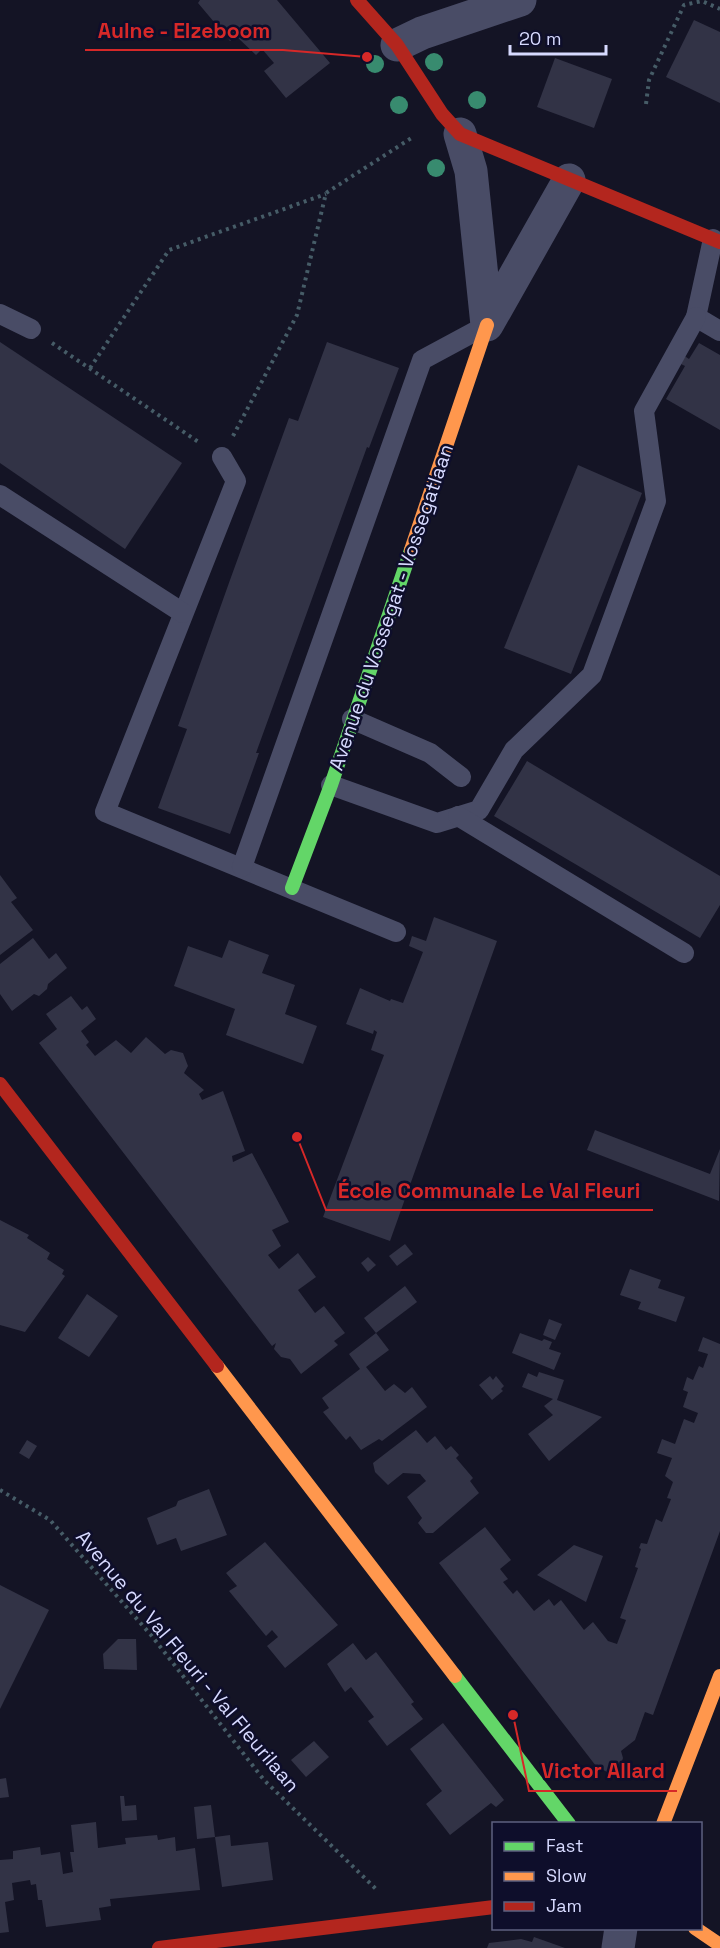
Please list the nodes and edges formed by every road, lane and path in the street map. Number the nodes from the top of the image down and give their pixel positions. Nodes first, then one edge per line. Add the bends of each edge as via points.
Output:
1 (357, 0) edge
2 (520, 0) edge
3 (720, 9) edge
4 (397, 45) junction
5 (646, 104) dead end
6 (460, 134) junction
7 (413, 137) dead end
8 (569, 180) junction
9 (326, 193) junction
10 (716, 241) edge
11 (0, 315) edge
12 (696, 317) junction
13 (488, 325) junction
14 (31, 329) joint
15 (720, 331) edge
16 (90, 368) junction
17 (222, 457) junction
18 (0, 495) edge
19 (183, 613) junction
20 (352, 719) junction
21 (461, 777) dead end
22 (331, 785) junction
23 (458, 816) junction
24 (242, 867) junction
25 (292, 888) junction
26 (396, 932) dead end
27 (684, 953) dead end
28 (0, 1084) edge
29 (0, 1490) edge
30 (720, 1676) edge
31 (567, 1822) edge
32 (664, 1822) edge
33 (492, 1907) edge
34 (383, 1919) junction
35 (621, 1930) edge
36 (696, 1930) edge
37 (720, 1946) edge
38 (159, 1948) edge
39 (618, 1948) edge

1 - 4 street
2 - 4 street
3 - 5 path via 702,1 684,5 649,80
4 - 6 street via 442,114
6 - 8 street
6 - 13 street, Avenue du Vossegat - Vossegatlaan via 471,171
7 - 9 path
8 - 10 street
8 - 13 street, Avenue du Vossegat - Vossegatlaan
9 - 16 path via 169,250
9 - 17 path via 297,315
10 - 12 lane
11 - 14 lane
12 - 15 lane
12 - 23 lane via 644,411 656,501 592,675 514,750 479,810
13 - 20 street, Avenue du Vossegat - Vossegatlaan
13 - 24 lane via 422,360
14 - 16 path
16 - 17 path
17 - 19 lane via 236,481
18 - 19 lane
19 - 24 lane via 105,812
20 - 21 lane via 430,753
20 - 22 street, Avenue du Vossegat - Vossegatlaan
22 - 23 lane via 436,823
22 - 25 street, Avenue du Vossegat - Vossegatlaan
23 - 27 lane
24 - 25 lane
25 - 26 lane
28 - 31 street
29 - 34 path, Avenue du Val Fleuri - Val Fleurilaan via 50,1520 151,1635 264,1780 375,1886
30 - 32 street
33 - 34 street
34 - 38 street
35 - 39 street
36 - 37 street

